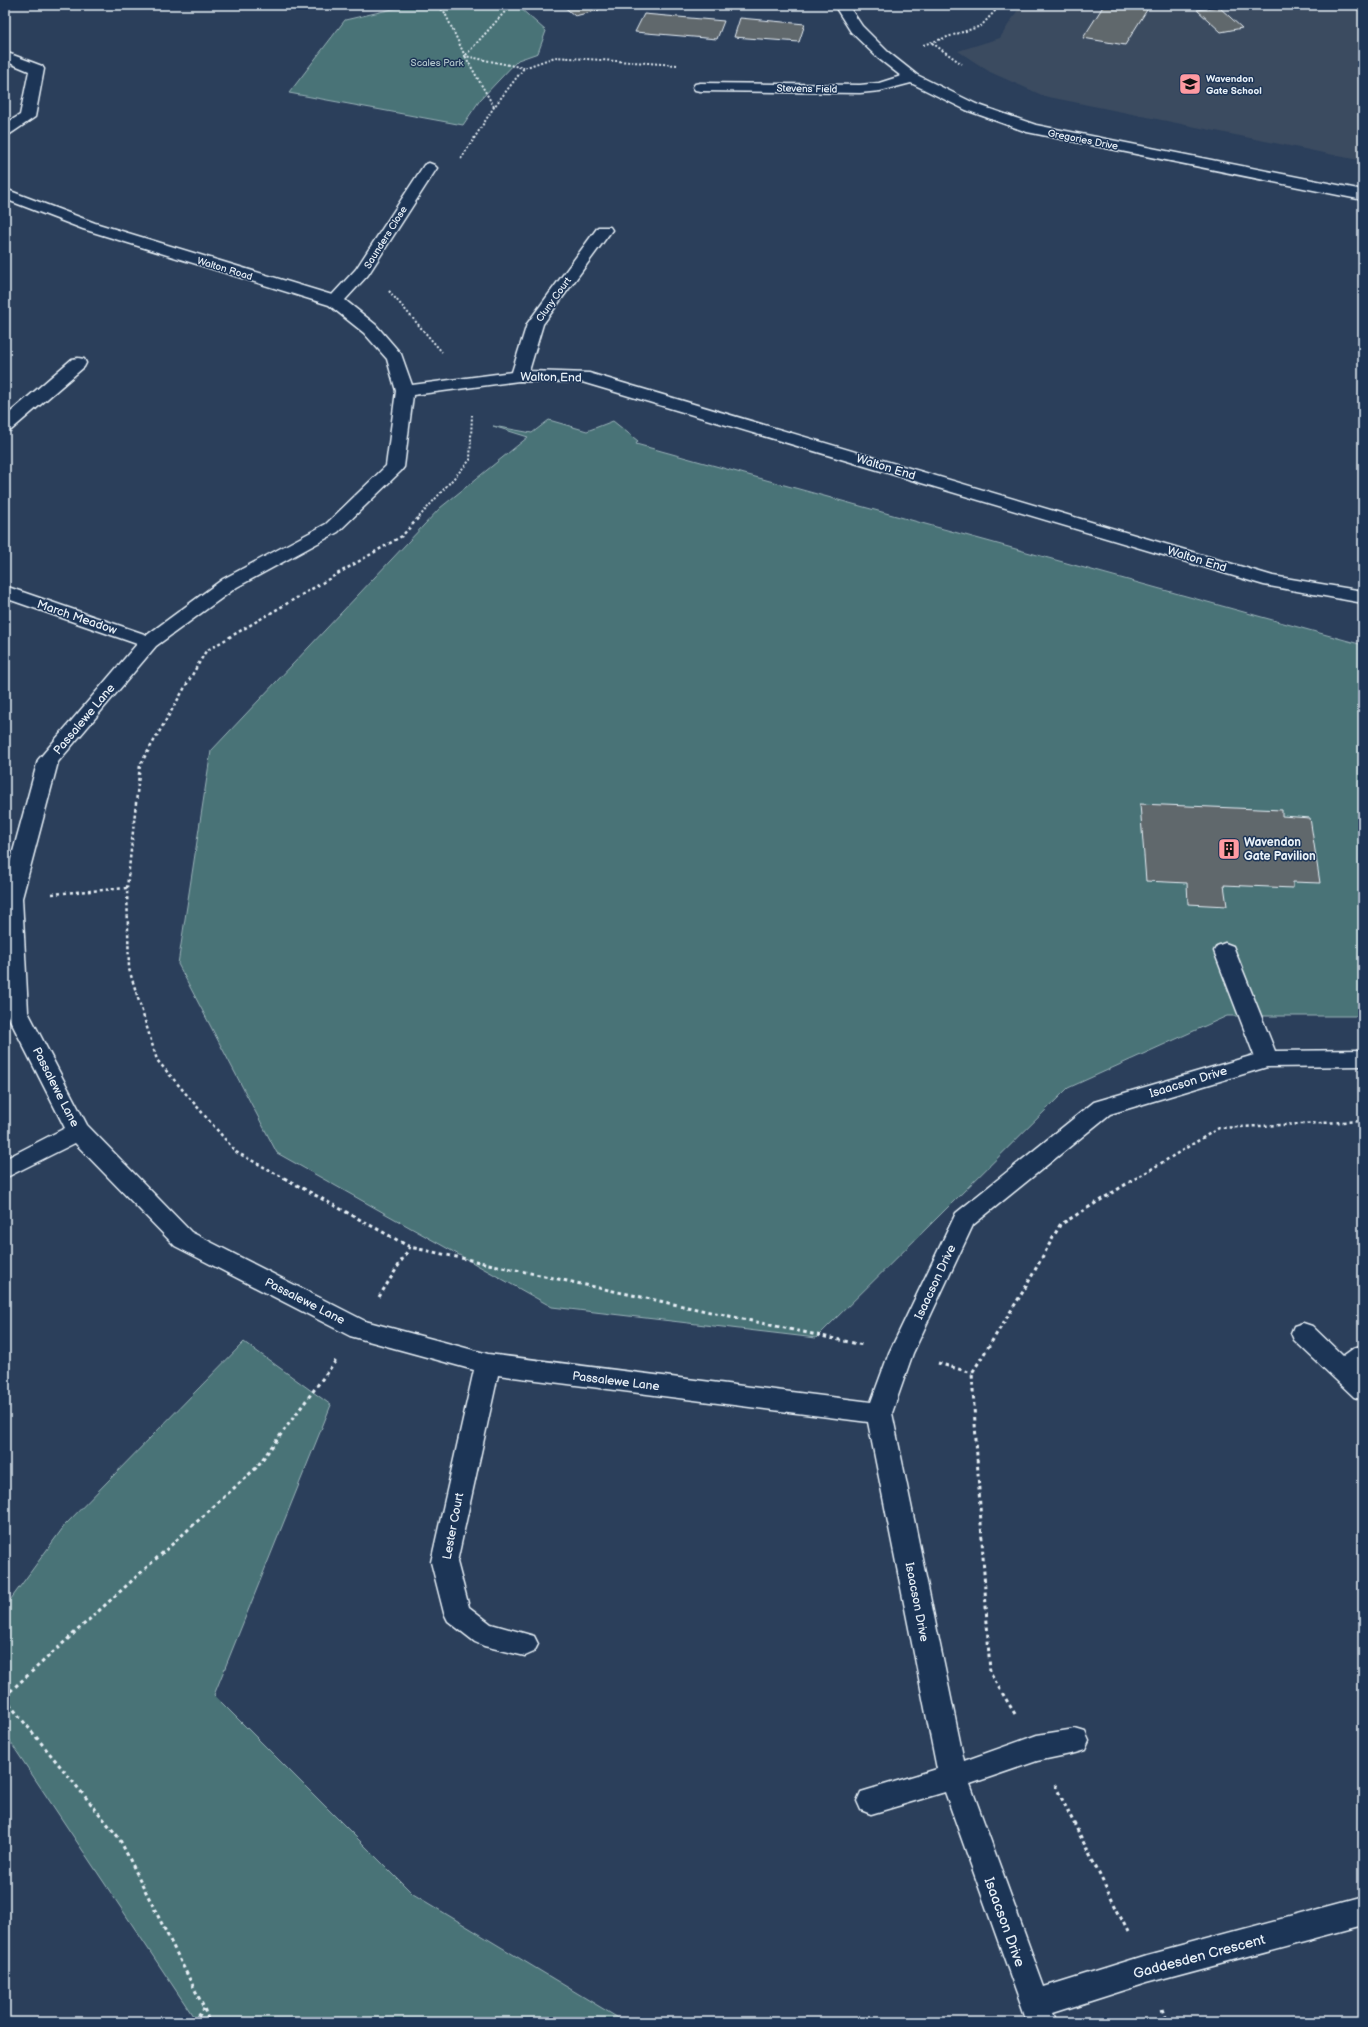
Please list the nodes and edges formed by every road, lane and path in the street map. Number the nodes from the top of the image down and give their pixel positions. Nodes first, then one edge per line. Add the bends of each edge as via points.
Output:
1 (434, 5) edge
2 (511, 5) edge
3 (841, 5) edge
4 (995, 5) edge
5 (883, 55) junction
6 (5, 56) edge
7 (465, 56) junction
8 (679, 65) dead end
9 (524, 68) junction
10 (912, 78) junction
11 (700, 87) dead end
12 (494, 107) junction
13 (5, 131) edge
14 (461, 159) dead end
15 (428, 168) dead end
16 (5, 194) edge
17 (1363, 195) edge
18 (604, 230) dead end
19 (388, 289) dead end
20 (335, 301) junction
21 (78, 363) dead end
22 (519, 376) junction
23 (469, 383) junction
24 (405, 391) junction
25 (5, 426) edge
26 (5, 592) edge
27 (1363, 598) edge
28 (149, 642) junction
29 (127, 888) junction
30 (11, 898) junction
31 (1225, 951) dead end
32 (1363, 1058) edge
33 (1267, 1059) junction
34 (1363, 1121) edge
35 (78, 1131) junction
36 (5, 1168) edge
37 (410, 1247) junction
38 (359, 1329) junction
39 (1303, 1332) dead end
40 (901, 1353) junction
41 (1363, 1355) edge
42 (488, 1364) junction
43 (1342, 1370) junction
44 (1363, 1390) edge
45 (879, 1413) junction
46 (525, 1644) dead end
47 (5, 1697) edge
48 (1075, 1741) dead end
49 (953, 1777) junction
50 (871, 1801) dead end
51 (1363, 1911) edge
52 (204, 2008) junction
53 (1039, 2013) edge
54 (194, 2022) edge
55 (209, 2022) edge

1 - 7 path via 444,11
2 - 7 path
3 - 5 street, Gregories Drive via 856,29
4 - 5 path via 995,11 981,26 931,43
5 - 10 street, Gregories Drive
6 - 13 street via 37,69 26,117
7 - 9 path
7 - 12 path
8 - 9 path via 555,57
9 - 12 path
10 - 11 street, Stevens Field via 880,87 860,89
10 - 17 street, Gregories Drive via 971,107 1032,129
12 - 14 path
15 - 20 street, Saunders Close via 362,272
16 - 20 street, Walton Road via 89,226
18 - 22 street, Cluny Court via 535,324
19 - 23 path
20 - 24 street, Walton Road via 370,329 395,358
21 - 25 street
22 - 23 street, Walton End
22 - 27 street, Walton End via 583,377 1271,581
23 - 24 street, Walton End
23 - 29 path via 472,415 470,460 402,536 206,651 140,765
24 - 28 street, Passalewe Lane via 395,467 332,528 230,583
26 - 28 street, March Meadow
28 - 30 street, Passalewe Lane via 48,760
29 - 30 path
29 - 37 path via 128,969 157,1060 236,1152
30 - 35 street, Passalewe Lane via 18,1012
31 - 33 street
32 - 33 street, Isaacson Drive
33 - 40 street, Isaacson Drive via 1102,1108 964,1219
34 - 40 path via 1219,1128 1060,1225 1024,1290 972,1373
35 - 36 street
35 - 38 street, Passalewe Lane via 183,1238
37 - 38 path
37 - 40 path
38 - 42 street, Passalewe Lane
38 - 47 path via 256,1468
39 - 43 street
40 - 45 street, Isaacson Drive
41 - 43 street
42 - 45 street, Passalewe Lane
42 - 46 street, Lester Court via 444,1562 457,1613 484,1634
43 - 44 street
45 - 49 street, Isaacson Drive
47 - 52 path via 119,1838
48 - 49 street via 1037,1748
49 - 50 street
49 - 53 street, Isaacson Drive
51 - 53 street, Gaddesden Crescent via 1146,1969
52 - 54 path
52 - 55 path

